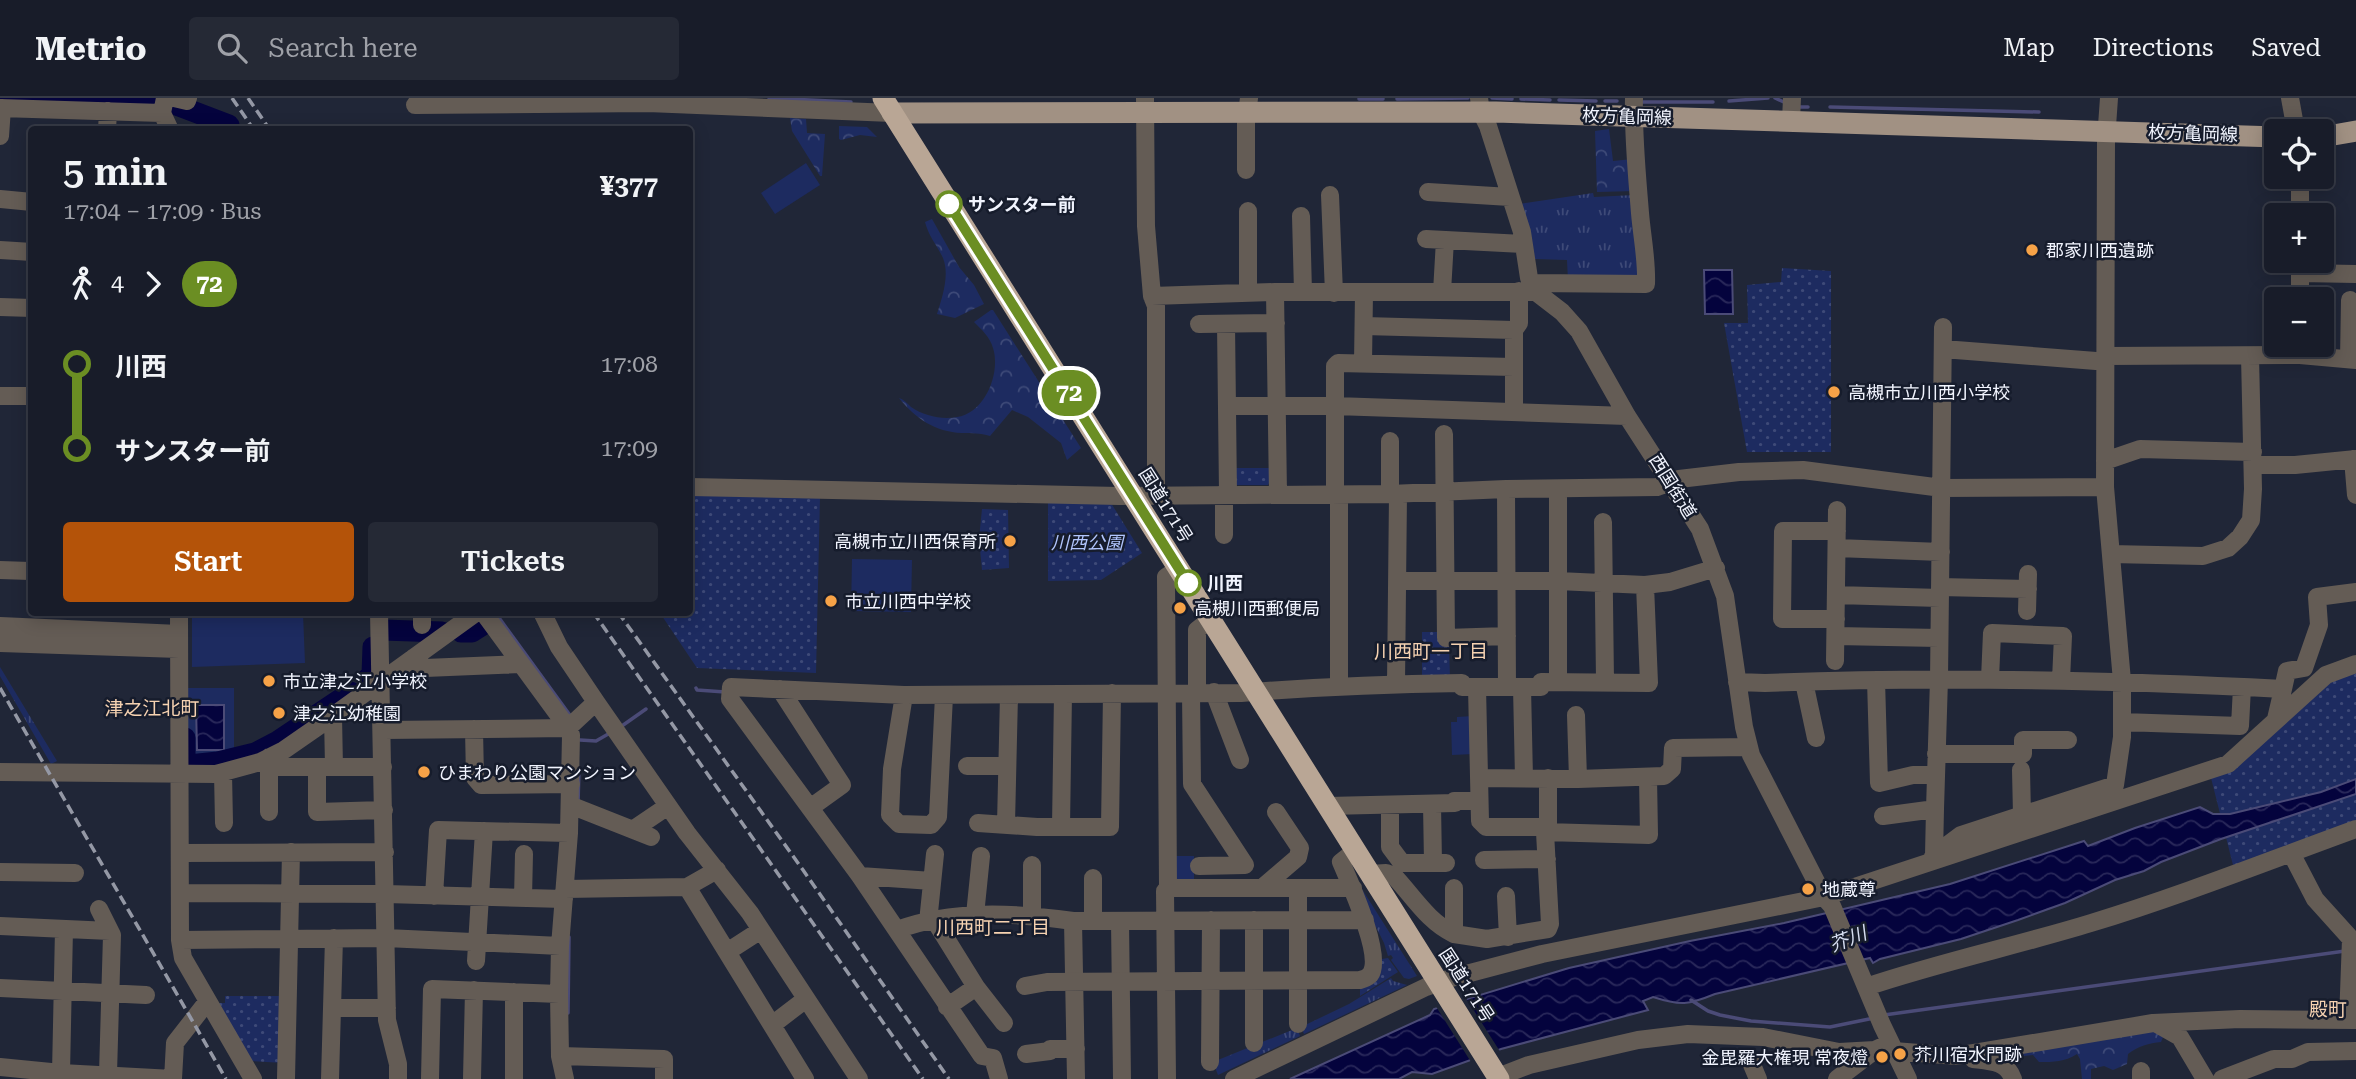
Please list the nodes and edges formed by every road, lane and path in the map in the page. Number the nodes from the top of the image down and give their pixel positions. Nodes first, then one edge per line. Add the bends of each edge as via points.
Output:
1 (188, 98) edge
2 (1792, 98) edge
3 (2109, 98) edge
4 (2290, 98) edge
5 (74, 103) edge
6 (166, 103) edge
7 (106, 104) edge
8 (415, 105) dead end
9 (1345, 105) edge
10 (1480, 105) edge
11 (887, 106) edge
12 (1146, 106) edge
13 (1249, 106) edge
14 (1634, 107) edge
15 (1, 108) edge
16 (2294, 119) edge
17 (1791, 121) junction
18 (107, 126) edge
19 (169, 126) edge
20 (2107, 130) junction
21 (2356, 131) edge
22 (2334, 135) edge
23 (0, 136) edge
24 (2264, 136) edge
25 (1246, 170) dead end
26 (1428, 192) dead end
27 (1330, 195) dead end
28 (1510, 197) junction
29 (0, 199) edge
30 (28, 202) edge
31 (1248, 211) dead end
32 (1332, 231) junction
33 (1426, 239) dead end
34 (1445, 240) junction
35 (1524, 244) junction
36 (0, 250) edge
37 (28, 252) edge
38 (2334, 271) edge
39 (2356, 274) edge
40 (1529, 289) junction
41 (1275, 292) junction
42 (1303, 292) junction
43 (1442, 292) junction
44 (1248, 293) junction
45 (1334, 293) junction
46 (1364, 293) junction
47 (1152, 296) junction
48 (2350, 300) dead end
49 (0, 307) edge
50 (28, 308) edge
51 (1276, 323) junction
52 (1199, 324) dead end
53 (1226, 324) junction
54 (1364, 326) junction
55 (1943, 327) dead end
56 (1514, 330) junction
57 (1944, 349) junction
58 (2264, 354) edge
59 (2250, 356) junction
60 (2334, 356) edge
61 (2106, 358) junction
62 (2353, 360) edge
63 (1363, 363) junction
64 (1514, 367) junction
65 (0, 396) edge
66 (28, 396) edge
67 (1228, 406) junction
68 (1277, 406) junction
69 (1335, 406) junction
70 (1514, 411) junction
71 (1627, 416) junction
72 (1444, 434) dead end
73 (1390, 441) dead end
74 (2253, 459) junction
75 (2354, 459) edge
76 (2105, 461) junction
77 (1671, 482) junction
78 (693, 486) edge
79 (2105, 487) junction
80 (1942, 488) junction
81 (1506, 489) junction
82 (1558, 489) junction
83 (1444, 492) junction
84 (1228, 494) junction
85 (1278, 494) junction
86 (1337, 494) junction
87 (1394, 494) junction
88 (1156, 495) junction
89 (2356, 495) edge
90 (1134, 496) junction
91 (1837, 510) dead end
92 (1603, 522) dead end
93 (1224, 535) dead end
94 (1837, 540) junction
95 (1941, 552) junction
96 (2111, 554) junction
97 (1716, 568) junction
98 (1178, 569) junction
99 (0, 570) edge
100 (28, 570) edge
101 (1397, 580) junction
102 (1445, 581) junction
103 (1506, 581) junction
104 (1558, 581) junction
105 (1604, 584) junction
106 (1645, 585) junction
107 (2356, 592) edge
108 (1940, 593) junction
109 (1836, 595) junction
110 (2027, 611) dead end
111 (178, 616) edge
112 (379, 616) edge
113 (474, 616) edge
114 (483, 616) edge
115 (544, 616) edge
116 (1211, 619) junction
117 (37, 620) edge
118 (0, 626) edge
119 (1836, 628) junction
120 (1507, 636) junction
121 (85, 638) junction
122 (1939, 638) junction
123 (178, 642) junction
124 (0, 643) edge
125 (413, 658) junction
126 (1835, 661) dead end
127 (521, 664) junction
128 (2356, 664) edge
129 (1939, 679) junction
130 (1990, 679) junction
131 (1876, 680) junction
132 (2061, 680) junction
133 (1605, 681) junction
134 (2122, 681) junction
135 (380, 682) junction
136 (1558, 682) junction
137 (1737, 682) junction
138 (1804, 682) junction
139 (1396, 684) junction
140 (1339, 687) junction
141 (1477, 687) junction
142 (1515, 687) junction
143 (2242, 687) junction
144 (780, 689) junction
145 (2283, 689) junction
146 (1256, 691) junction
147 (1201, 692) junction
148 (1166, 693) junction
149 (1063, 694) junction
150 (904, 695) junction
151 (1009, 695) junction
152 (944, 696) junction
153 (1112, 697) junction
154 (596, 702) junction
155 (1576, 715) dead end
156 (333, 716) junction
157 (2275, 721) junction
158 (2122, 722) junction
159 (568, 728) junction
160 (474, 729) junction
161 (383, 730) junction
162 (1816, 738) dead end
163 (2068, 740) dead end
164 (1749, 747) junction
165 (1936, 754) junction
166 (1240, 760) dead end
167 (269, 762) junction
168 (967, 766) dead end
169 (1007, 766) junction
170 (325, 767) junction
171 (383, 767) junction
172 (2021, 770) dead end
173 (0, 772) edge
174 (223, 773) junction
175 (178, 775) junction
176 (1935, 775) junction
177 (1648, 777) junction
178 (1479, 778) junction
179 (1524, 778) junction
180 (1548, 778) junction
181 (1577, 779) junction
182 (570, 784) junction
183 (1479, 800) junction
184 (1432, 804) junction
185 (570, 805) junction
186 (1390, 805) junction
187 (668, 806) junction
188 (1328, 806) junction
189 (810, 808) junction
190 (1935, 809) junction
191 (384, 810) junction
192 (269, 812) dead end
193 (1276, 812) dead end
194 (2022, 815) junction
195 (1883, 816) dead end
196 (223, 823) dead end
197 (978, 823) dead end
198 (1006, 824) junction
199 (1061, 827) junction
200 (634, 829) junction
201 (1546, 829) junction
202 (2356, 830) edge
203 (484, 831) junction
204 (569, 833) junction
205 (651, 836) dead end
206 (1356, 851) junction
207 (180, 852) junction
208 (291, 852) junction
209 (385, 852) junction
210 (2291, 853) junction
211 (523, 854) dead end
212 (935, 855) dead end
213 (1934, 855) junction
214 (981, 856) dead end
215 (1547, 859) junction
216 (1484, 860) dead end
217 (1032, 865) dead end
218 (1199, 866) dead end
219 (1919, 866) junction
220 (1286, 868) junction
221 (717, 870) junction
222 (0, 872) edge
223 (75, 873) dead end
224 (1370, 874) junction
225 (860, 876) junction
226 (1093, 878) dead end
227 (932, 881) junction
228 (687, 887) junction
229 (1263, 887) junction
230 (1168, 888) junction
231 (1296, 888) junction
232 (1353, 888) junction
233 (1454, 888) dead end
234 (568, 892) junction
235 (181, 893) junction
236 (290, 894) junction
237 (386, 894) junction
238 (434, 896) junction
239 (1506, 896) dead end
240 (480, 897) junction
241 (523, 898) junction
242 (1828, 902) junction
243 (99, 909) dead end
244 (975, 915) junction
245 (1032, 916) junction
246 (1165, 920) junction
247 (1211, 920) junction
248 (1254, 920) junction
249 (1297, 920) junction
250 (1365, 920) junction
251 (932, 921) junction
252 (1073, 921) junction
253 (1093, 921) junction
254 (1120, 921) junction
255 (0, 926) edge
256 (64, 929) junction
257 (761, 929) junction
258 (897, 930) junction
259 (110, 931) junction
260 (1454, 934) junction
261 (1508, 937) junction
262 (334, 938) junction
263 (386, 938) junction
264 (289, 939) junction
265 (1487, 939) junction
266 (180, 940) junction
267 (477, 942) junction
268 (560, 946) junction
269 (1573, 948) junction
270 (727, 952) junction
271 (476, 961) dead end
272 (1863, 979) junction
273 (1121, 981) junction
274 (1165, 981) junction
275 (1211, 981) junction
276 (1254, 981) junction
277 (1297, 981) junction
278 (1074, 982) junction
279 (1025, 986) dead end
280 (1441, 986) junction
281 (976, 987) junction
282 (0, 988) edge
283 (474, 990) junction
284 (63, 992) junction
285 (514, 992) junction
286 (109, 994) junction
287 (559, 994) junction
288 (146, 995) dead end
289 (806, 999) junction
290 (207, 1002) junction
291 (947, 1007) junction
292 (332, 1008) junction
293 (387, 1008) junction
294 (2352, 1020) edge
295 (1004, 1023) dead end
296 (1297, 1024) dead end
297 (2157, 1024) junction
298 (772, 1025) junction
299 (1254, 1043) dead end
300 (1886, 1048) junction
301 (1076, 1049) junction
302 (2356, 1051) edge
303 (1026, 1054) dead end
304 (559, 1056) junction
305 (1956, 1056) junction
306 (1750, 1060) dead end
307 (1210, 1062) dead end
308 (9, 1072) edge
309 (61, 1073) junction
310 (108, 1074) junction
311 (1496, 1075) edge
312 (173, 1079) edge
313 (253, 1079) edge
314 (286, 1079) edge
315 (330, 1079) edge
316 (398, 1079) edge
317 (430, 1079) edge
318 (472, 1079) edge
319 (514, 1079) edge
320 (565, 1079) edge
321 (664, 1079) edge
322 (805, 1079) edge
323 (859, 1079) edge
324 (999, 1079) edge
325 (1076, 1079) edge
326 (1122, 1079) edge
327 (1167, 1079) edge
328 (1234, 1079) edge
329 (1758, 1079) edge
330 (1837, 1079) edge
331 (1908, 1079) edge
332 (2013, 1079) edge
333 (2205, 1079) edge
334 (2222, 1079) edge

1 - 6 street via 187,102
2 - 17 street
3 - 20 street
4 - 16 street
5 - 7 street
5 - 15 street
6 - 7 street
6 - 19 street
7 - 18 street
8 - 11 street
9 - 10 main road, 枚方亀岡線
9 - 13 main road, 枚方亀岡線
10 - 14 main road, 枚方亀岡線
10 - 28 street
11 - 12 main road, 枚方亀岡線
11 - 90 highway, 国道171号
12 - 13 main road, 枚方亀岡線
12 - 47 street via 1146,226
13 - 25 street
14 - 17 main road, 枚方亀岡線
14 - 40 street via 1646,284
15 - 23 street
17 - 20 main road, 枚方亀岡線
20 - 24 main road, 枚方亀岡線
20 - 61 street
21 - 22 main road
26 - 28 street
27 - 32 street
28 - 35 street
29 - 30 street
31 - 44 street
32 - 42 street via 1301,224
32 - 45 street
33 - 34 street
34 - 35 street
34 - 43 street
35 - 40 street
36 - 37 street
38 - 39 street
40 - 43 street
40 - 56 street
40 - 71 street, 西国街道 via 1562,312 1579,331
41 - 42 street
41 - 44 street
41 - 51 street
42 - 45 street
43 - 46 street
44 - 47 street
45 - 46 street
46 - 54 street
47 - 88 street via 1156,306
48 - 62 street
49 - 50 street
51 - 53 street
51 - 68 street
52 - 53 street
53 - 67 street
54 - 56 street
54 - 63 street
55 - 57 street
56 - 64 street
57 - 61 street via 2096,361
57 - 80 street
58 - 59 street
59 - 61 street
59 - 74 street
60 - 62 street
61 - 76 street
63 - 64 street
63 - 69 street via 1335,366
64 - 70 street
65 - 66 street
67 - 68 street
67 - 84 street
68 - 69 street
68 - 85 street
69 - 70 street
69 - 86 street
70 - 71 street
71 - 77 street, 西国街道
72 - 83 street
73 - 87 street
74 - 75 street via 2295,465
74 - 76 street via 2140,449
74 - 96 street via 2251,520 2228,548 2203,556
75 - 89 street
76 - 79 street
77 - 80 street via 1739,472 1803,470
77 - 82 street via 1657,487
77 - 97 street, 西国街道 via 1700,529
78 - 90 street
79 - 80 street
79 - 96 street
80 - 95 street
81 - 82 street
81 - 83 street
81 - 103 street
82 - 104 street
83 - 87 street
83 - 102 street
84 - 85 street
84 - 88 street
84 - 93 street
85 - 86 street
86 - 87 street
86 - 140 street
87 - 101 street
88 - 90 street
90 - 98 highway, 国道171号
91 - 94 street
92 - 105 street
94 - 95 street
94 - 109 street
94 - 119 street via 1783,531 1782,619
95 - 108 street
96 - 134 street
97 - 106 street
97 - 137 street, 西国街道 via 1725,596
98 - 116 highway, 国道171号
98 - 148 street via 1166,577
99 - 100 street
101 - 102 street
101 - 139 street
102 - 103 street
102 - 120 street via 1446,638
103 - 104 street
103 - 120 street
104 - 105 street
104 - 136 street
105 - 106 street
105 - 133 street
106 - 133 street via 1649,682
107 - 145 street via 2317,597 2319,625 2304,668 2287,671
108 - 109 street
108 - 110 street via 2028,582
108 - 122 street
109 - 119 street
111 - 123 street
112 - 135 street
113 - 125 street
114 - 127 street
115 - 154 street
116 - 146 highway, 国道171号
116 - 147 street via 1197,630
117 - 118 street
117 - 121 street
119 - 122 street
119 - 126 street
120 - 142 street
121 - 123 street
121 - 124 street
122 - 129 street
123 - 175 street
125 - 127 street via 425,668
125 - 135 street
127 - 159 street
128 - 157 street via 2326,675
129 - 130 street
129 - 131 street
129 - 165 street
130 - 132 street
130 - 132 street via 1992,634 2063,636
131 - 138 street
131 - 176 street via 1880,783
132 - 134 street
133 - 136 street
134 - 143 street
134 - 158 street
135 - 156 street
135 - 161 street
136 - 142 street
137 - 138 street
137 - 164 street, 西国街道
138 - 162 street
139 - 140 street
139 - 141 street
140 - 146 street
141 - 142 street
141 - 178 street
142 - 179 street
143 - 145 street
143 - 158 street via 2241,726
144 - 150 street
144 - 189 street via 842,785
144 - 189 street via 731,687 730,699
145 - 157 street
146 - 147 street
146 - 188 highway, 国道171号
147 - 148 street
147 - 166 street
147 - 218 street via 1192,784 1245,865
148 - 153 street
148 - 230 street
149 - 151 street
149 - 153 street
149 - 199 street
150 - 152 street
150 - 152 street via 890,815 899,824 931,825 938,817
151 - 152 street
151 - 169 street
153 - 199 street via 1110,827
154 - 159 street
154 - 187 street
155 - 181 street
156 - 167 street
156 - 170 street
157 - 219 street via 2228,764
158 - 194 street via 2115,785
159 - 160 street
159 - 182 street
160 - 161 street
160 - 182 street via 475,778 481,785
161 - 171 street
163 - 165 street via 2023,740 2023,754
164 - 177 street via 1673,748 1672,769 1664,776
164 - 242 street, 西国街道
165 - 176 street
167 - 170 street
167 - 174 street
167 - 192 street
168 - 169 street
169 - 198 street
170 - 171 street
170 - 191 street via 317,812
171 - 191 street
172 - 194 street
173 - 175 street
174 - 175 street
174 - 196 street
175 - 207 street
176 - 190 street
177 - 181 street
177 - 201 street via 1649,835
178 - 179 street
178 - 183 street
179 - 180 street
180 - 181 street
180 - 201 street
182 - 185 street
183 - 184 street
183 - 201 street via 1480,821 1486,827
184 - 186 street
184 - 186 street via 1440,863 1402,863 1390,847
185 - 200 street
185 - 204 street
186 - 188 street
187 - 200 street
187 - 221 street
188 - 206 highway, 国道171号
189 - 225 street
190 - 195 street
190 - 213 street
191 - 209 street
193 - 220 street via 1300,848 1298,857
194 - 213 street via 1961,835
197 - 198 street
198 - 199 street
200 - 205 street
201 - 215 street
202 - 210 street
203 - 204 street
203 - 238 street via 438,830
203 - 240 street
204 - 234 street
206 - 224 highway, 国道171号
206 - 232 street via 1341,862
207 - 208 street
207 - 235 street
208 - 209 street
208 - 236 street
209 - 237 street
210 - 272 street via 2089,923 1918,969
210 - 294 street via 2315,899 2352,948
211 - 241 street
212 - 227 street
213 - 219 street
214 - 244 street
215 - 216 street
215 - 261 street via 1550,925 1544,931
217 - 245 street
219 - 242 street
220 - 229 street
220 - 231 street
221 - 228 street
221 - 257 street
222 - 223 street
224 - 260 street via 1394,876 1431,918
224 - 280 highway, 国道171号
225 - 227 street
225 - 258 street
226 - 253 street
227 - 251 street
228 - 234 street
228 - 270 street
229 - 230 street
229 - 231 street
230 - 246 street
231 - 232 street
231 - 249 street
232 - 250 street
233 - 260 street
234 - 241 street
234 - 268 street
235 - 236 street
235 - 266 street
236 - 237 street
236 - 264 street
237 - 238 street
237 - 263 street
238 - 240 street
239 - 261 street
240 - 241 street
240 - 267 street
242 - 269 street
242 - 272 street, 西国街道
243 - 259 street
244 - 245 street
244 - 251 street
245 - 252 street
246 - 247 street
246 - 254 street
246 - 274 street
247 - 248 street
247 - 275 street
248 - 249 street
248 - 276 street
249 - 250 street
249 - 277 street
250 - 277 street via 1372,960 1367,978
251 - 258 street
251 - 281 street
252 - 253 street
252 - 278 street
253 - 254 street
254 - 273 street
255 - 256 street
256 - 259 street
256 - 284 street
257 - 270 street
257 - 289 street
258 - 291 street
259 - 286 street
260 - 265 street
261 - 265 street
262 - 263 street
262 - 264 street
262 - 292 street
263 - 267 street
263 - 293 street
264 - 266 street
264 - 314 street
265 - 269 street
266 - 290 street via 183,958
267 - 268 street
267 - 271 street
268 - 287 street
269 - 280 street
270 - 298 street
272 - 300 street, 西国街道
273 - 274 street
273 - 278 street
273 - 326 street
274 - 275 street
274 - 327 street
275 - 276 street
275 - 307 street
276 - 277 street
276 - 299 street
277 - 296 street
278 - 279 street
278 - 301 street
280 - 311 highway, 国道171号
280 - 328 street
281 - 291 street
281 - 295 street
282 - 284 street
283 - 285 street
283 - 317 street via 432,989
283 - 318 street
284 - 286 street
284 - 309 street
285 - 287 street
285 - 319 street
286 - 288 street
286 - 310 street
287 - 304 street
289 - 298 street
289 - 323 street
290 - 312 street via 175,1044
290 - 313 street
291 - 324 street via 982,1056 993,1058
292 - 293 street
292 - 315 street
293 - 316 street
294 - 297 street
297 - 305 street
297 - 333 street via 2180,1037
298 - 322 street
300 - 305 street
300 - 311 street via 1839,1052 1763,1037 1688,1034 1638,1040
300 - 330 street
300 - 331 street
301 - 303 street
301 - 325 street
302 - 334 street via 2308,1052 2292,1059 2274,1059
304 - 320 street
304 - 321 street via 663,1059
305 - 332 street via 2001,1063
306 - 329 street
308 - 309 street
309 - 310 street
310 - 312 street

